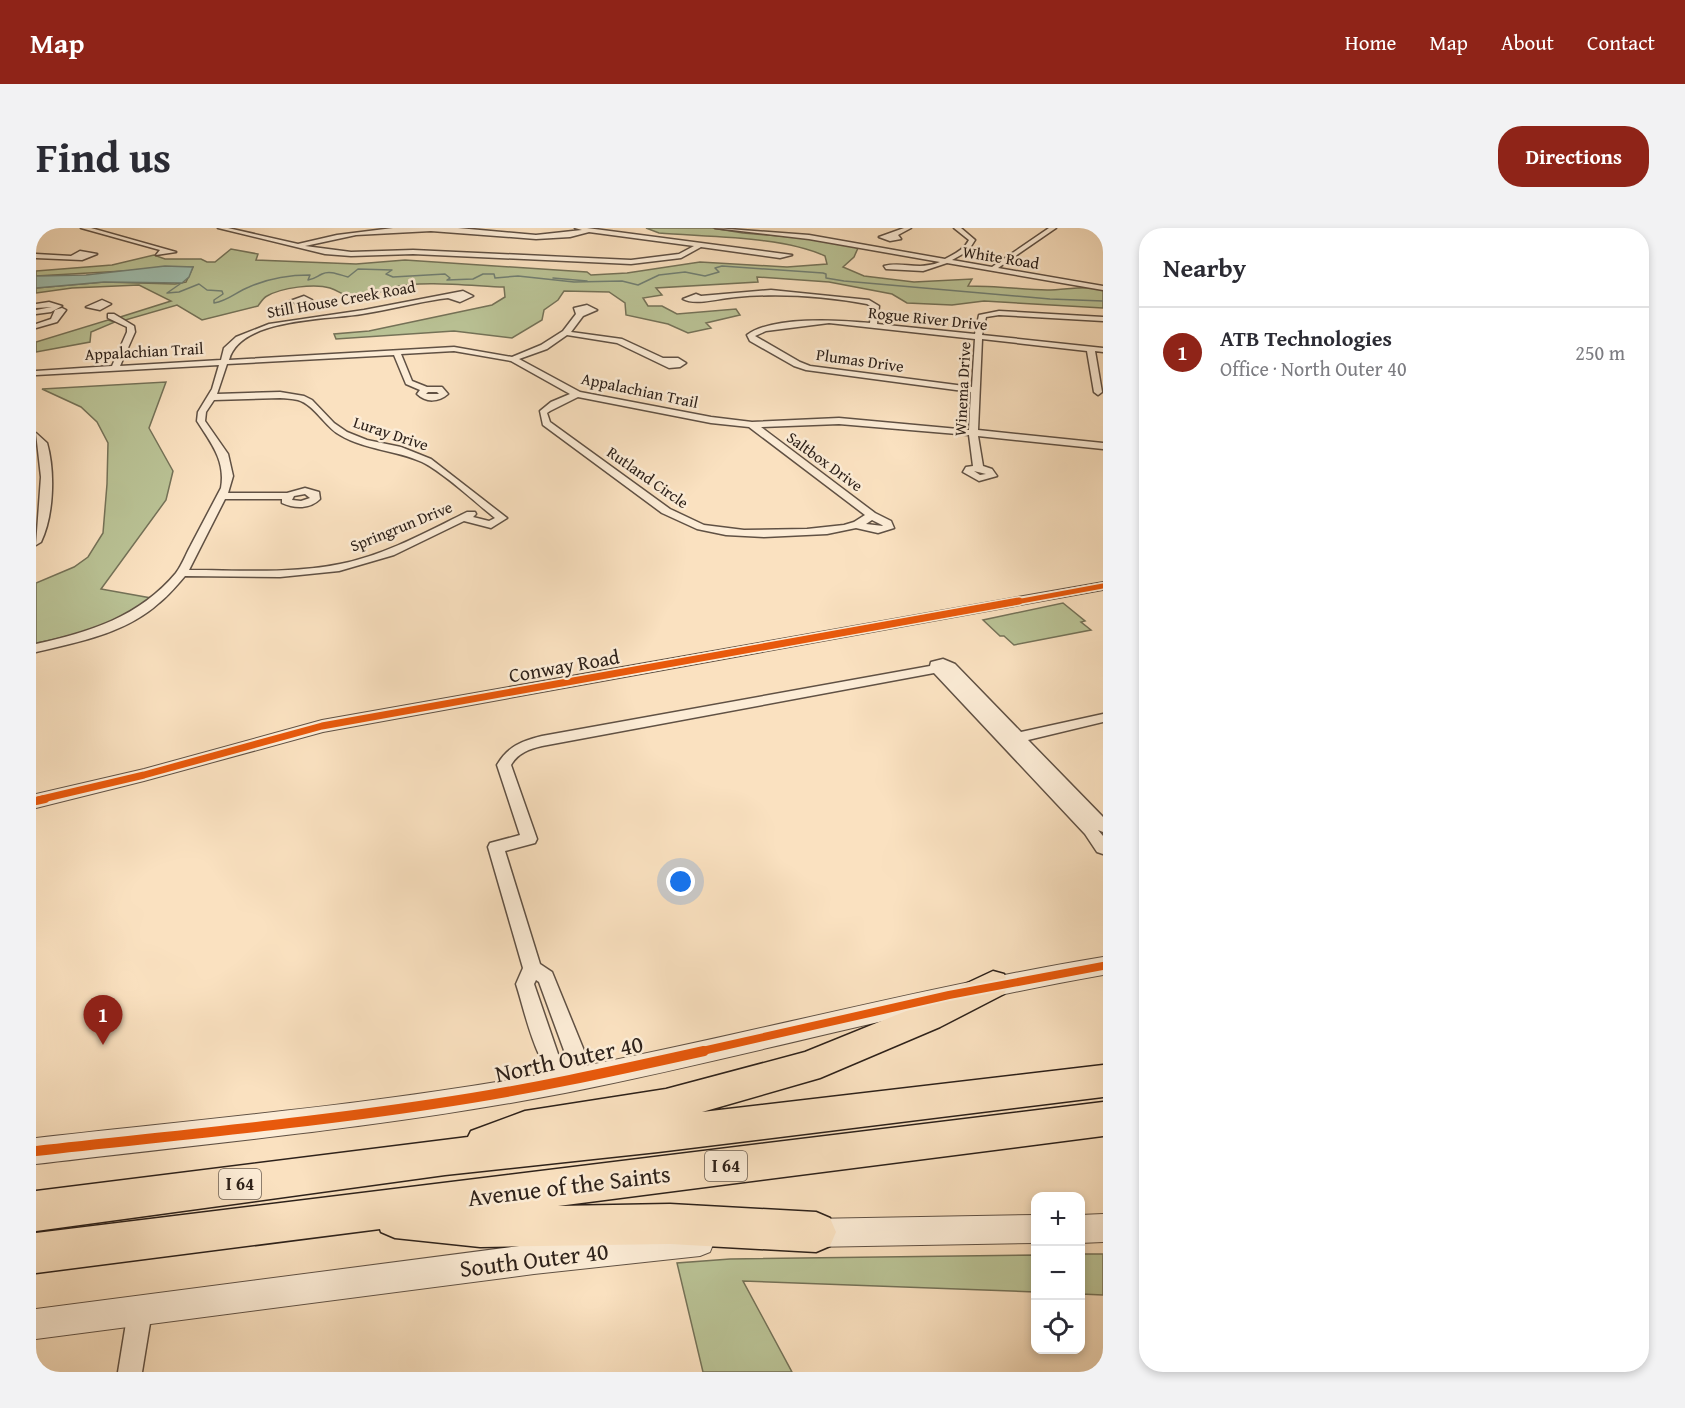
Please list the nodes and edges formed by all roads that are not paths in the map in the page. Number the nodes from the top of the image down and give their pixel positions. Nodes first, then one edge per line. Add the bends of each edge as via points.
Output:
1 (84, 228) edge
2 (220, 228) edge
3 (503, 228) edge
4 (578, 228) edge
5 (718, 228) edge
6 (908, 228) edge
7 (957, 228) edge
8 (1053, 228) edge
9 (587, 231) junction
10 (504, 236) junction
11 (894, 236) dead end
12 (700, 245) junction
13 (297, 246) junction
14 (164, 251) dead end
15 (771, 253) dead end
16 (36, 256) edge
17 (73, 257) dead end
18 (944, 262) junction
19 (899, 268) dead end
20 (991, 270) junction
21 (1103, 288) edge
22 (450, 296) dead end
23 (702, 298) dead end
24 (299, 303) dead end
25 (36, 306) edge
26 (89, 306) dead end
27 (59, 309) junction
28 (36, 312) edge
29 (580, 314) dead end
30 (111, 316) dead end
31 (1103, 319) edge
32 (306, 321) junction
33 (873, 325) junction
34 (36, 326) edge
35 (566, 333) junction
36 (751, 334) joint
37 (980, 337) junction
38 (1091, 349) junction
39 (1103, 350) edge
40 (396, 351) junction
41 (513, 359) junction
42 (663, 361) dead end
43 (223, 362) junction
44 (115, 368) junction
45 (36, 373) edge
46 (426, 390) dead end
47 (975, 390) junction
48 (577, 394) junction
49 (1088, 395) dead end
50 (1101, 395) edge
51 (213, 397) junction
52 (752, 425) junction
53 (973, 433) junction
54 (36, 436) edge
55 (1103, 446) edge
56 (978, 468) dead end
57 (222, 496) junction
58 (287, 496) dead end
59 (486, 507) junction
60 (463, 518) junction
61 (864, 520) joint
62 (36, 542) edge
63 (182, 573) junction
64 (1103, 586) edge
65 (36, 648) edge
66 (1103, 718) edge
67 (1013, 738) junction
68 (36, 801) edge
69 (1103, 826) edge
70 (1103, 848) edge
71 (1103, 966) edge
72 (532, 968) junction
73 (993, 984) junction
74 (569, 1080) junction
75 (1103, 1081) edge
76 (1103, 1119) edge
77 (36, 1151) edge
78 (445, 1157) junction
79 (36, 1211) edge
80 (349, 1213) junction
81 (1103, 1228) edge
82 (1031, 1229) edge
83 (1085, 1229) edge
84 (816, 1232) junction
85 (36, 1253) edge
86 (140, 1311) junction
87 (36, 1324) edge
88 (130, 1372) edge

1 - 14 street
2 - 13 street
3 - 10 street
4 - 9 street
5 - 18 street, White Road via 809,237
6 - 11 street
7 - 18 street via 970,236 971,244
8 - 20 street
9 - 10 street via 559,236
9 - 12 street
10 - 13 street via 452,229 369,230
12 - 13 street via 673,258 612,263 413,252 343,254
12 - 15 street
16 - 17 street
18 - 19 street via 932,268
18 - 20 street, White Road
20 - 21 street, White Road
22 - 32 street, Still House Creek Road
23 - 33 street via 771,292 858,300 876,306
24 - 32 street via 297,308
25 - 27 street via 53,304
26 - 27 street
27 - 28 street
27 - 34 street via 54,320
29 - 35 street
30 - 44 street via 130,326 132,332
31 - 37 street, Winema Drive via 986,313
32 - 43 street, Still House Creek Road via 266,328 239,338 228,348
33 - 36 street, Rogue River Drive via 818,322
33 - 37 street, Rogue River Drive
35 - 41 street
35 - 42 street via 619,341
36 - 47 street, Plumas Drive via 753,339 809,368
37 - 38 street, Rogue River Drive
37 - 47 street, Winema Drive
38 - 39 street, Rogue River Drive
38 - 50 street
40 - 41 street, Appalachian Trail via 454,348
40 - 43 street, Appalachian Trail
40 - 46 street via 409,382
41 - 48 street, Appalachian Trail
43 - 44 street, Appalachian Trail
43 - 51 street, Still House Creek Road
44 - 45 street, Appalachian Trail
47 - 53 street, Winema Drive
48 - 52 street, Appalachian Trail
48 - 61 street, Rutland Circle via 547,408 543,413 546,423 666,511 687,522 714,531 793,532
49 - 50 street
51 - 57 street, Still House Creek Road via 202,412 201,421 223,454 227,468
51 - 59 street, Luray Drive via 301,398 344,434 428,461
52 - 53 street, Appalachian Trail via 839,421
52 - 61 street, Saltbox Drive
53 - 55 street, Appalachian Trail
53 - 56 street, Winema Drive
54 - 62 street via 43,443 46,492 41,535
57 - 58 street
57 - 63 street, Still House Creek Road
59 - 60 street, Springrun Drive
59 - 60 street via 499,514 502,521 484,525
60 - 63 street, Springrun Drive via 390,552 339,568
63 - 65 street, Still House Creek Road via 155,601 129,619 80,638
64 - 68 street, Conway Road via 322,726
66 - 67 street
67 - 69 street
67 - 70 street
67 - 72 street via 950,667 939,664 937,669 523,746 509,755 504,765 529,839 496,847
71 - 73 street, North Outer 40
72 - 74 street via 525,984 550,1059
72 - 74 street via 546,977 575,1053
73 - 74 street, North Outer 40
73 - 78 highway via 928,1017 808,1067 666,1106 525,1128
74 - 77 street, North Outer 40 via 408,1107
75 - 78 highway, Avenue of the Saints / I 64
76 - 80 highway, Avenue of the Saints / I 64
78 - 79 highway, Avenue of the Saints / I 64
80 - 84 highway via 480,1227 670,1224
80 - 85 highway, Avenue of the Saints / I 64
81 - 83 street
82 - 84 street, South Outer 40
84 - 86 street, South Outer 40 via 534,1259
86 - 87 street, South Outer 40
86 - 88 street

